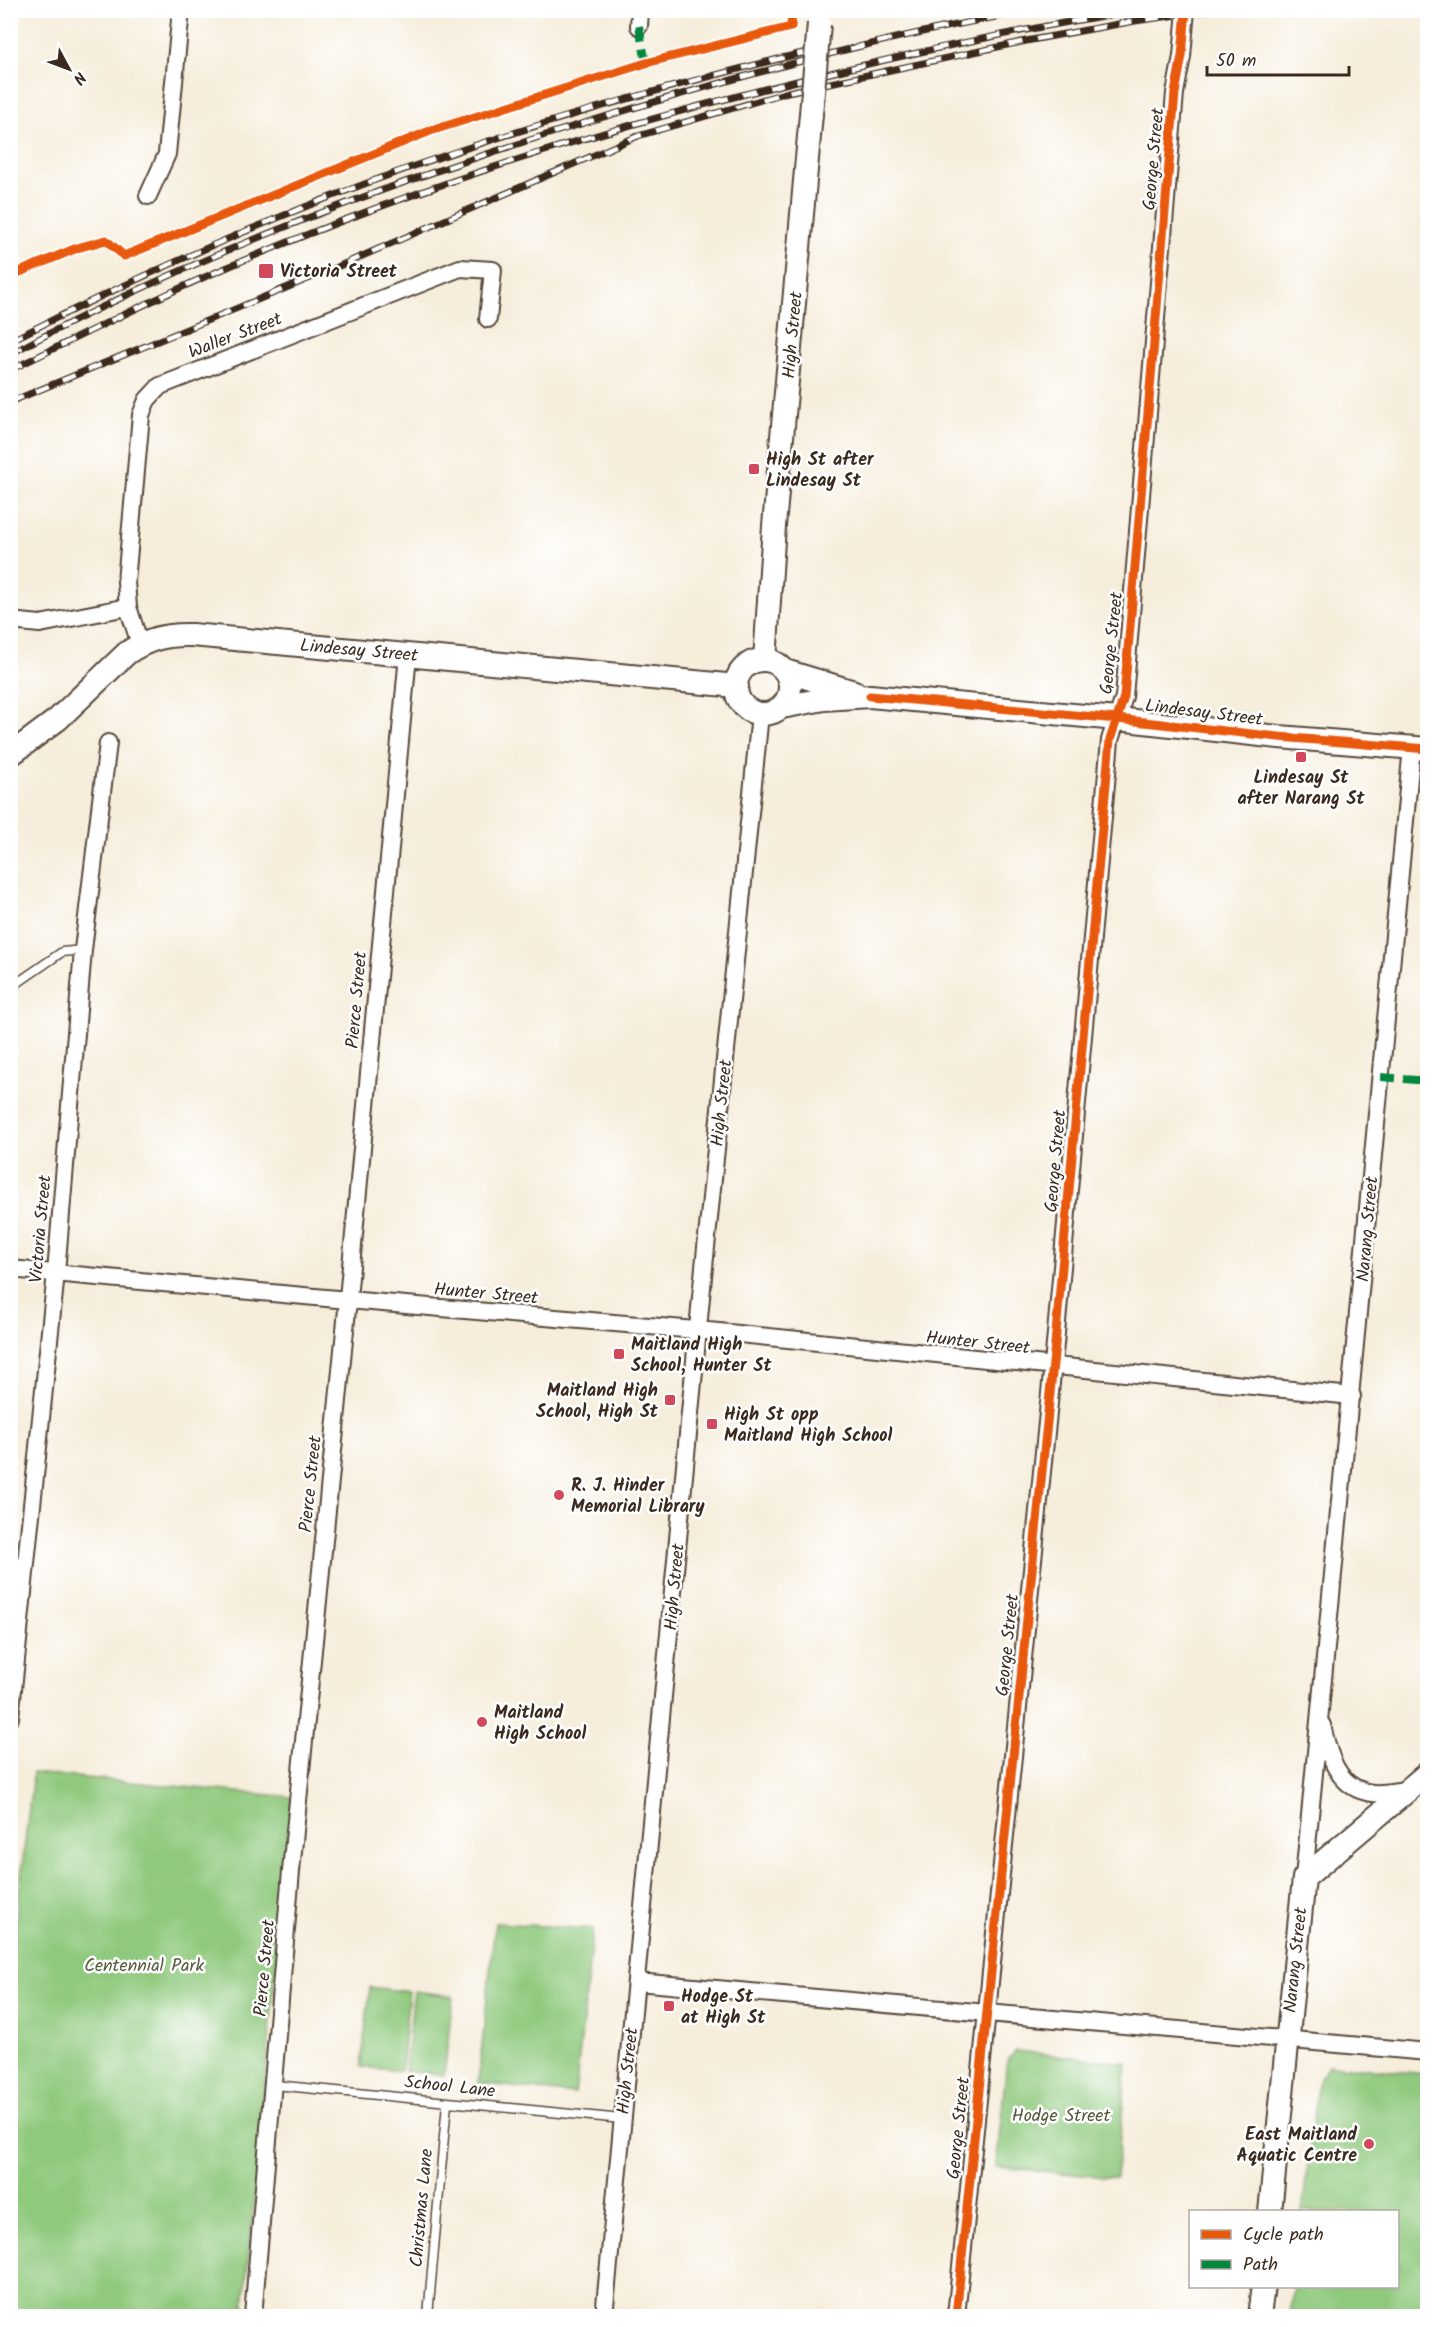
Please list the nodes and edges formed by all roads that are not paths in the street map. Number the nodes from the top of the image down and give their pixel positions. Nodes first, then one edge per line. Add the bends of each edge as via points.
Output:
1 (181, 10) edge
2 (1186, 10) edge
3 (820, 17) edge
4 (148, 196) dead end
5 (488, 319) dead end
6 (128, 607) junction
7 (10, 621) edge
8 (140, 644) junction
9 (408, 655) junction
10 (775, 665) junction
11 (737, 686) junction
12 (870, 696) junction
13 (782, 706) junction
14 (760, 714) junction
15 (1117, 719) junction
16 (108, 742) dead end
17 (1420, 748) edge
18 (10, 755) edge
19 (83, 950) junction
20 (10, 988) edge
21 (10, 1269) edge
22 (56, 1273) junction
23 (348, 1300) junction
24 (698, 1330) junction
25 (1052, 1366) junction
26 (1352, 1396) junction
27 (1319, 1709) junction
28 (10, 1718) edge
29 (1428, 1773) edge
30 (1406, 1790) junction
31 (1304, 1878) junction
32 (637, 1982) junction
33 (987, 2014) junction
34 (1286, 2040) junction
35 (1428, 2052) edge
36 (274, 2085) junction
37 (447, 2103) junction
38 (622, 2119) junction
39 (1270, 2210) edge
40 (1263, 2288) edge
41 (253, 2316) edge
42 (428, 2316) edge
43 (604, 2316) edge
44 (956, 2316) edge
45 (1259, 2316) edge

1 - 4 street via 167,154
2 - 15 street, George Street, bridge via 1175,93 1124,697
3 - 10 main road, High Street, bridge via 774,526
5 - 6 street, Waller Street via 493,270 460,268 160,386 147,400 141,415 126,582
6 - 7 street via 40,624
6 - 8 street
8 - 9 main road, Lindesay Street via 168,635 192,635
8 - 18 main road via 58,718
9 - 11 main road, Lindesay Street
9 - 23 street, Pierce Street
10 - 11 main road via 753,662 743,669
10 - 12 main road, Lindesay Street
10 - 13 main road via 790,689
11 - 14 main road via 743,705
12 - 13 main road, Lindesay Street
12 - 15 main road, Lindesay Street
13 - 14 main road
14 - 24 street, High Street
15 - 17 main road, Lindesay Street
15 - 25 street, George Street via 1110,740
16 - 19 street, Victoria Street
17 - 26 street, Narang Street
19 - 20 lane via 62,952
19 - 22 street, Victoria Street
21 - 22 street, Hunter Street
22 - 23 street, Hunter Street
22 - 28 street, Victoria Street
23 - 24 street, Hunter Street
23 - 36 street, Pierce Street via 291,1871
24 - 25 street, Hunter Street
24 - 32 street, High Street
25 - 26 street, Hunter Street
25 - 33 street, George Street
26 - 27 street, Narang Street
27 - 30 street, Narang Street via 1330,1758 1343,1778 1371,1793
27 - 31 street, Narang Street
29 - 30 main road
30 - 31 main road
31 - 34 main road, Narang Street
32 - 33 street
32 - 38 street, High Street
33 - 34 street
33 - 44 street, George Street
34 - 35 street
34 - 39 main road, Narang Street
36 - 37 lane, School Lane
36 - 41 street, Pierce Street
37 - 38 lane, School Lane
37 - 42 lane, Christmas Lane
38 - 43 street, High Street
40 - 45 main road

